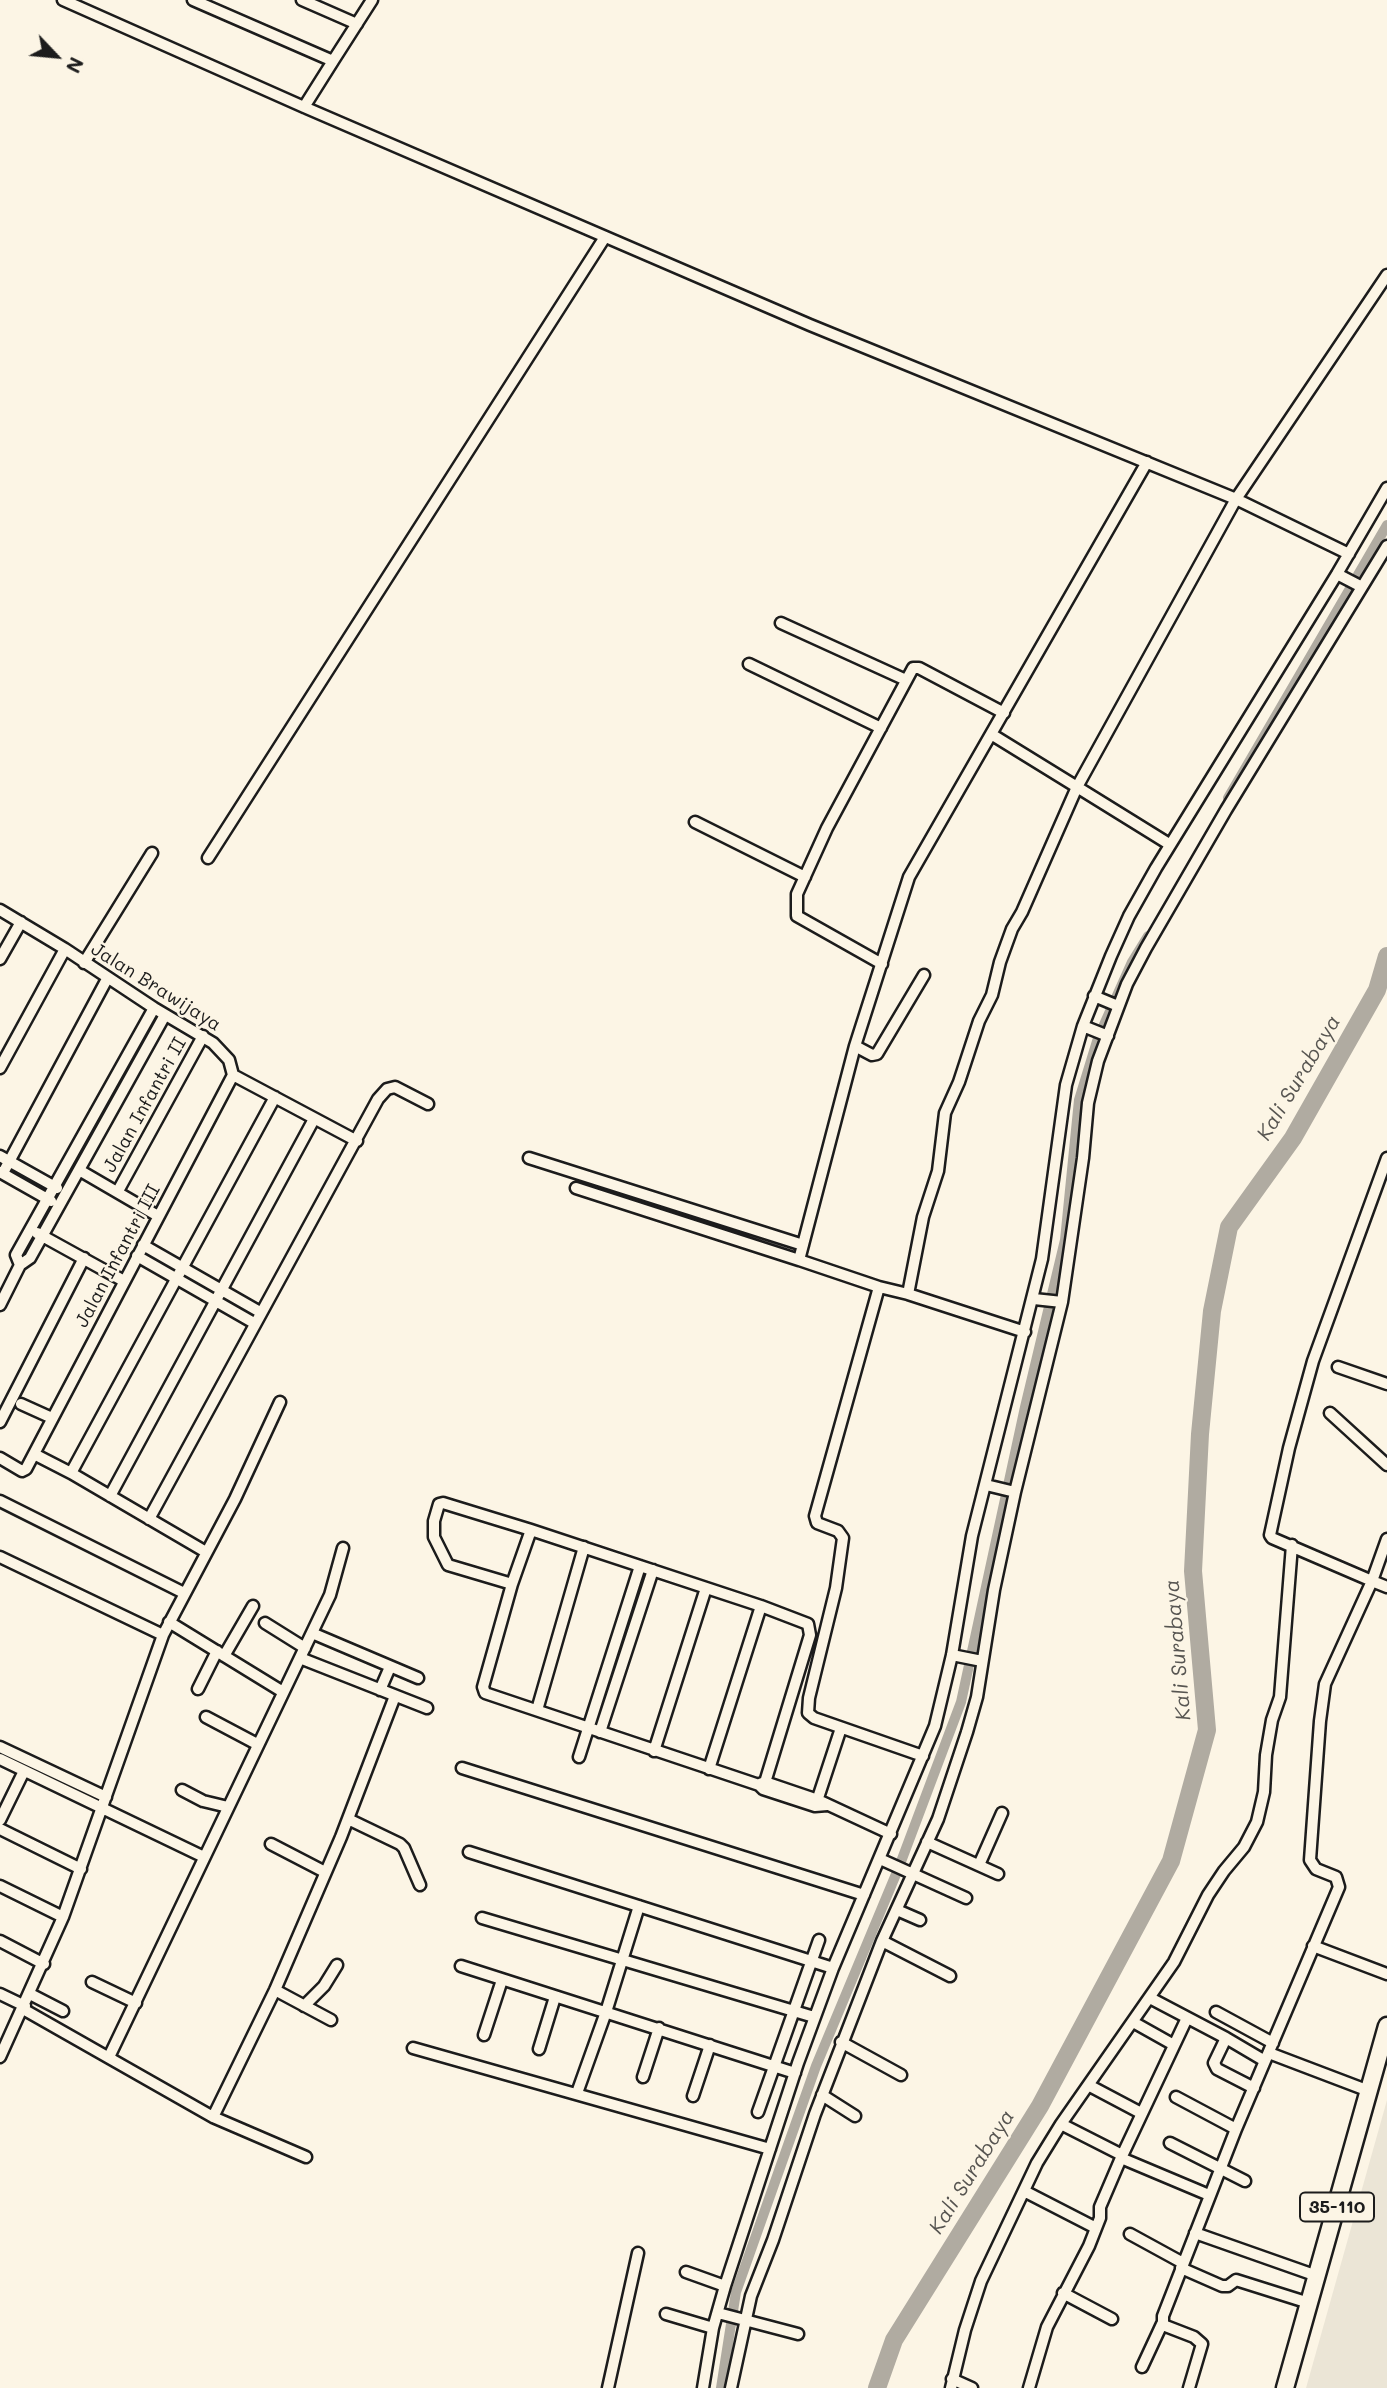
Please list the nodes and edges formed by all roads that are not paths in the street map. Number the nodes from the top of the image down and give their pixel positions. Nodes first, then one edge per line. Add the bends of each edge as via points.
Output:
1 (63, 0) edge
2 (193, 0) edge
3 (302, 0) edge
4 (372, 0) edge
5 (357, 24) junction
6 (334, 61) junction
7 (304, 107) junction
8 (605, 237) junction
9 (1387, 275) edge
10 (1147, 462) junction
11 (1387, 488) edge
12 (1236, 499) junction
13 (1387, 546) edge
14 (1349, 554) junction
15 (1340, 575) junction
16 (1360, 586) junction
17 (781, 623) dead end
18 (749, 664) dead end
19 (906, 680) junction
20 (1000, 710) junction
21 (881, 728) junction
22 (991, 734) junction
23 (1077, 787) junction
24 (695, 822) dead end
25 (1169, 844) junction
26 (152, 853) dead end
27 (208, 858) dead end
28 (805, 877) junction
29 (0, 910) edge
30 (21, 922) junction
31 (65, 949) junction
32 (0, 959) edge
33 (879, 962) junction
34 (84, 963) junction
35 (923, 975) dead end
36 (107, 979) junction
37 (1095, 997) junction
38 (1116, 1006) junction
39 (154, 1009) junction
40 (164, 1015) junction
41 (1087, 1028) junction
42 (1106, 1035) junction
43 (203, 1036) junction
44 (855, 1046) junction
45 (0, 1068) edge
46 (233, 1074) junction
47 (275, 1097) junction
48 (428, 1104) dead end
49 (314, 1119) junction
50 (357, 1141) junction
51 (5, 1158) edge
52 (528, 1158) dead end
53 (1387, 1158) edge
54 (79, 1170) junction
55 (1, 1172) edge
56 (54, 1187) junction
57 (576, 1188) dead end
58 (118, 1191) junction
59 (66, 1193) junction
60 (48, 1199) junction
61 (59, 1205) junction
62 (158, 1216) junction
63 (31, 1230) junction
64 (43, 1235) junction
65 (143, 1245) junction
66 (803, 1245) junction
67 (137, 1256) junction
68 (85, 1258) junction
69 (799, 1260) junction
70 (20, 1265) junction
71 (181, 1267) junction
72 (176, 1278) junction
73 (124, 1281) junction
74 (879, 1287) junction
75 (221, 1290) junction
76 (908, 1294) junction
77 (1038, 1299) junction
78 (216, 1301) junction
79 (1060, 1302) junction
80 (0, 1305) edge
81 (260, 1312) junction
82 (254, 1323) junction
83 (1025, 1332) junction
84 (1338, 1367) dead end
85 (1387, 1384) edge
86 (280, 1402) dead end
87 (21, 1404) dead end
88 (1330, 1413) dead end
89 (52, 1418) junction
90 (0, 1422) edge
91 (34, 1454) junction
92 (0, 1458) edge
93 (1387, 1465) edge
94 (71, 1473) junction
95 (990, 1486) junction
96 (1014, 1491) junction
97 (110, 1496) junction
98 (0, 1501) edge
99 (149, 1519) junction
100 (531, 1530) junction
101 (1387, 1539) edge
102 (1292, 1545) junction
103 (584, 1547) junction
104 (343, 1548) dead end
105 (206, 1552) junction
106 (0, 1557) edge
107 (640, 1566) junction
108 (653, 1570) junction
109 (1372, 1581) junction
110 (512, 1584) junction
111 (1387, 1587) edge
112 (706, 1588) junction
113 (184, 1593) junction
114 (253, 1606) dead end
115 (761, 1606) junction
116 (169, 1622) junction
117 (265, 1623) dead end
118 (312, 1633) junction
119 (163, 1635) junction
120 (221, 1653) junction
121 (303, 1653) junction
122 (956, 1656) junction
123 (980, 1660) junction
124 (390, 1667) junction
125 (418, 1678) dead end
126 (198, 1689) dead end
127 (380, 1690) junction
128 (283, 1692) junction
129 (395, 1696) junction
130 (427, 1708) dead end
131 (537, 1710) junction
132 (206, 1717) dead end
133 (589, 1728) junction
134 (841, 1728) junction
135 (600, 1732) junction
136 (257, 1744) junction
137 (654, 1751) junction
138 (1, 1753) edge
139 (923, 1756) junction
140 (579, 1757) dead end
141 (462, 1768) dead end
142 (709, 1769) junction
143 (24, 1771) junction
144 (763, 1785) junction
145 (182, 1790) dead end
146 (106, 1797) junction
147 (820, 1803) junction
148 (228, 1807) junction
149 (102, 1809) junction
150 (1002, 1813) dead end
151 (0, 1819) edge
152 (348, 1819) junction
153 (0, 1829) edge
154 (891, 1834) junction
155 (927, 1842) junction
156 (271, 1844) dead end
157 (469, 1852) dead end
158 (204, 1857) junction
159 (881, 1864) junction
160 (979, 1865) junction
161 (81, 1869) junction
162 (325, 1872) junction
163 (912, 1874) junction
164 (998, 1874) dead end
165 (419, 1885) dead end
166 (0, 1886) edge
167 (864, 1895) junction
168 (966, 1898) dead end
169 (639, 1906) junction
170 (897, 1910) junction
171 (63, 1917) junction
172 (482, 1917) dead end
173 (920, 1920) dead end
174 (818, 1940) dead end
175 (0, 1941) edge
176 (882, 1941) junction
177 (1313, 1946) junction
178 (621, 1959) junction
179 (811, 1961) junction
180 (44, 1964) junction
181 (338, 1965) dead end
182 (461, 1966) dead end
183 (833, 1968) junction
184 (1387, 1974) edge
185 (950, 1976) dead end
186 (502, 1980) junction
187 (92, 1982) dead end
188 (275, 1990) junction
189 (0, 1994) edge
190 (30, 1994) junction
191 (555, 1997) junction
192 (1150, 1998) junction
193 (136, 2003) junction
194 (304, 2006) junction
195 (24, 2007) junction
196 (63, 2011) dead end
197 (794, 2011) junction
198 (1216, 2011) dead end
199 (606, 2012) junction
200 (814, 2017) junction
201 (1187, 2018) junction
202 (331, 2020) dead end
203 (1133, 2022) junction
204 (1387, 2026) edge
205 (659, 2028) junction
206 (484, 2035) dead end
207 (1226, 2038) junction
208 (841, 2042) junction
209 (710, 2045) junction
210 (1174, 2045) junction
211 (413, 2048) dead end
212 (539, 2049) dead end
213 (1269, 2052) junction
214 (0, 2057) edge
215 (109, 2057) junction
216 (774, 2066) junction
217 (795, 2073) junction
218 (901, 2075) dead end
219 (643, 2077) dead end
220 (1090, 2086) junction
221 (1254, 2088) junction
222 (1369, 2091) junction
223 (577, 2093) junction
224 (822, 2095) junction
225 (694, 2096) dead end
226 (1176, 2097) dead end
227 (758, 2112) dead end
228 (1141, 2113) junction
229 (855, 2116) dead end
230 (213, 2117) junction
231 (1061, 2124) junction
232 (1236, 2129) junction
233 (1170, 2143) dead end
234 (771, 2149) junction
235 (1121, 2156) junction
236 (306, 2157) dead end
237 (1219, 2170) junction
238 (1245, 2181) dead end
239 (1024, 2191) junction
240 (1209, 2195) junction
241 (1096, 2228) junction
242 (1195, 2233) junction
243 (1130, 2234) dead end
244 (638, 2253) dead end
245 (1182, 2266) junction
246 (686, 2272) dead end
247 (1317, 2277) junction
248 (725, 2286) junction
249 (1063, 2293) junction
250 (1309, 2303) junction
251 (721, 2313) junction
252 (666, 2314) dead end
253 (744, 2319) junction
254 (1112, 2319) dead end
255 (1162, 2324) junction
256 (713, 2328) junction
257 (798, 2334) dead end
258 (1142, 2367) dead end
259 (951, 2384) edge
260 (608, 2388) edge
261 (703, 2388) edge
262 (731, 2388) edge
263 (972, 2388) edge
264 (1029, 2388) edge
265 (1189, 2388) edge
266 (1285, 2388) edge

1 - 7 street
2 - 6 street
3 - 5 street
4 - 5 street
5 - 6 street
6 - 7 street
7 - 8 street
8 - 10 street via 810,326
8 - 27 street
9 - 12 street
10 - 12 street
10 - 20 street
11 - 14 street
12 - 14 street
12 - 23 street
13 - 16 street
14 - 15 street
15 - 16 street
15 - 25 street
16 - 38 street
17 - 19 street
18 - 21 street
19 - 20 street via 918,667
19 - 21 street
20 - 22 street
21 - 28 street
22 - 23 street
22 - 33 street via 909,877
23 - 25 street
23 - 76 street via 1012,929 992,995 945,1114 938,1171 923,1217
24 - 28 street
25 - 37 street via 1129,916
26 - 34 street
28 - 33 street via 796,899 798,917
29 - 30 street, Jalan Brawijaya
30 - 31 street, Jalan Brawijaya
30 - 32 street
31 - 34 street, Jalan Brawijaya
31 - 45 street
33 - 44 street
34 - 36 street, Jalan Brawijaya
35 - 44 street via 877,1054
36 - 39 street, Jalan Brawijaya
36 - 51 street
37 - 38 street
37 - 41 street
38 - 42 street
39 - 40 street, Jalan Brawijaya
39 - 56 street
40 - 43 street, Jalan Brawijaya
40 - 54 street
41 - 42 street
41 - 77 street via 1066,1085
42 - 79 street via 1088,1103
43 - 46 street, Jalan Brawijaya via 222,1051
43 - 58 street, Jalan Infantri II
44 - 66 street
46 - 47 street, Jalan Brawijaya
46 - 62 street, Jalan Infantri III
47 - 49 street, Jalan Brawijaya
47 - 71 street
48 - 50 street via 391,1087 378,1099
49 - 50 street, Jalan Brawijaya
49 - 75 street
50 - 81 street
51 - 55 street
51 - 56 street
52 - 66 street
53 - 102 street via 1312,1361 1289,1448 1270,1536
54 - 58 street
54 - 59 street
55 - 60 street
56 - 59 street
56 - 60 street
57 - 69 street
58 - 62 street
59 - 61 street
60 - 61 street
60 - 63 street
61 - 64 street
62 - 65 street, Jalan Infantri III
63 - 64 street
63 - 70 street via 16,1255
64 - 68 street
64 - 70 street via 30,1258
65 - 67 street, Jalan Infantri III
65 - 71 street
66 - 69 street
67 - 72 street
67 - 73 street, Jalan Infantri III
68 - 73 street
68 - 90 street
69 - 74 street
70 - 80 street
71 - 72 street
71 - 75 street
72 - 78 street
72 - 94 street
73 - 89 street, Jalan Infantri III
74 - 76 street
74 - 134 street via 815,1518 843,1538 808,1713
75 - 78 street
75 - 81 street
76 - 83 street
77 - 79 street
77 - 83 street
78 - 82 street
78 - 97 street
79 - 96 street
81 - 82 street
82 - 99 street
83 - 95 street
84 - 85 street
86 - 105 street
87 - 89 street
88 - 93 street
89 - 91 street, Jalan Infantri III
91 - 92 street via 24,1471
91 - 94 street
94 - 97 street
95 - 96 street
95 - 122 street via 972,1536
96 - 123 street
97 - 99 street
98 - 113 street
99 - 105 street
100 - 103 street
100 - 110 street
100 - 110 street via 443,1503 438,1506 434,1537 448,1564
101 - 109 street
102 - 109 street
102 - 192 street via 1280,1697 1257,1822 1208,1895
103 - 107 street
103 - 131 street
104 - 118 street via 335,1581
105 - 113 street
106 - 119 street
107 - 108 street
107 - 133 street
108 - 112 street
108 - 135 street
109 - 111 street
109 - 177 street via 1325,1684 1310,1860 1316,1869 1336,1877 1339,1887
110 - 131 street via 484,1691
112 - 115 street
112 - 137 street
113 - 116 street
114 - 120 street
115 - 142 street
115 - 144 street via 811,1628
116 - 119 street
116 - 120 street
117 - 121 street
118 - 121 street
118 - 124 street
119 - 146 street
120 - 126 street
120 - 128 street
121 - 127 street
121 - 128 street
122 - 123 street
122 - 139 street
123 - 155 street via 967,1732
124 - 125 street
124 - 127 street
127 - 129 street
128 - 136 street
129 - 130 street
129 - 152 street
131 - 133 street
132 - 136 street
133 - 135 street
133 - 140 street
134 - 139 street
134 - 147 street
135 - 137 street
136 - 148 street
137 - 142 street
138 - 143 street
138 - 146 street
139 - 154 street
141 - 167 street
142 - 144 street
143 - 149 street
143 - 151 street
144 - 147 street
145 - 148 street
146 - 149 street
147 - 154 street
148 - 158 street
149 - 158 street
149 - 161 street
150 - 160 street
152 - 162 street
152 - 165 street via 400,1844
153 - 161 street
154 - 159 street
155 - 160 street
155 - 163 street
156 - 162 street
157 - 169 street
158 - 193 street
159 - 163 street
159 - 167 street
160 - 164 street
161 - 171 street
162 - 188 street
163 - 168 street
163 - 170 street
166 - 171 street
167 - 183 street
169 - 178 street
169 - 179 street
170 - 173 street
170 - 176 street
171 - 180 street
172 - 178 street
174 - 179 street
175 - 180 street
176 - 185 street
176 - 208 street
177 - 184 street
177 - 213 street
178 - 197 street
178 - 199 street
179 - 183 street
179 - 197 street
180 - 190 street
181 - 194 street
182 - 186 street
183 - 200 street
186 - 191 street
186 - 206 street
187 - 193 street
188 - 194 street
188 - 230 street
189 - 195 street
190 - 195 street
190 - 196 street
191 - 199 street
191 - 212 street
192 - 201 street
192 - 203 street
193 - 215 street
194 - 202 street
195 - 214 street
195 - 215 street
197 - 200 street
197 - 216 street
198 - 213 street
199 - 205 street
199 - 223 street
200 - 217 street
201 - 207 street
201 - 210 street
203 - 210 street
203 - 220 street
204 - 222 main road, 35-110
205 - 209 street
205 - 219 street
207 - 213 street
207 - 221 street via 1214,2066
208 - 218 street
208 - 224 street
209 - 216 street
209 - 225 street
210 - 228 street
211 - 223 street
213 - 221 street
213 - 222 street
215 - 230 street
216 - 217 street
216 - 227 street
217 - 234 street
220 - 228 street
220 - 231 street
221 - 232 street
222 - 247 main road, 35-110
223 - 234 street
224 - 229 street
224 - 253 street
226 - 232 street
228 - 235 street
230 - 236 street
231 - 235 street
231 - 239 street
232 - 237 street
233 - 237 street
234 - 248 street
235 - 240 street
235 - 241 street
237 - 238 street
237 - 240 street
239 - 241 street
239 - 259 street via 981,2281
240 - 242 street
241 - 249 street
242 - 245 street
242 - 247 street
243 - 245 street
244 - 260 street
245 - 250 street via 1225,2287 1236,2280
245 - 255 street
246 - 248 street
247 - 250 main road, 35-110
248 - 251 street
249 - 254 street
249 - 264 street via 1047,2327
250 - 266 main road, 35-110
251 - 253 street
251 - 256 street
252 - 256 street
253 - 257 street
253 - 262 street
255 - 258 street
255 - 265 street via 1202,2344
256 - 261 street
259 - 263 street

